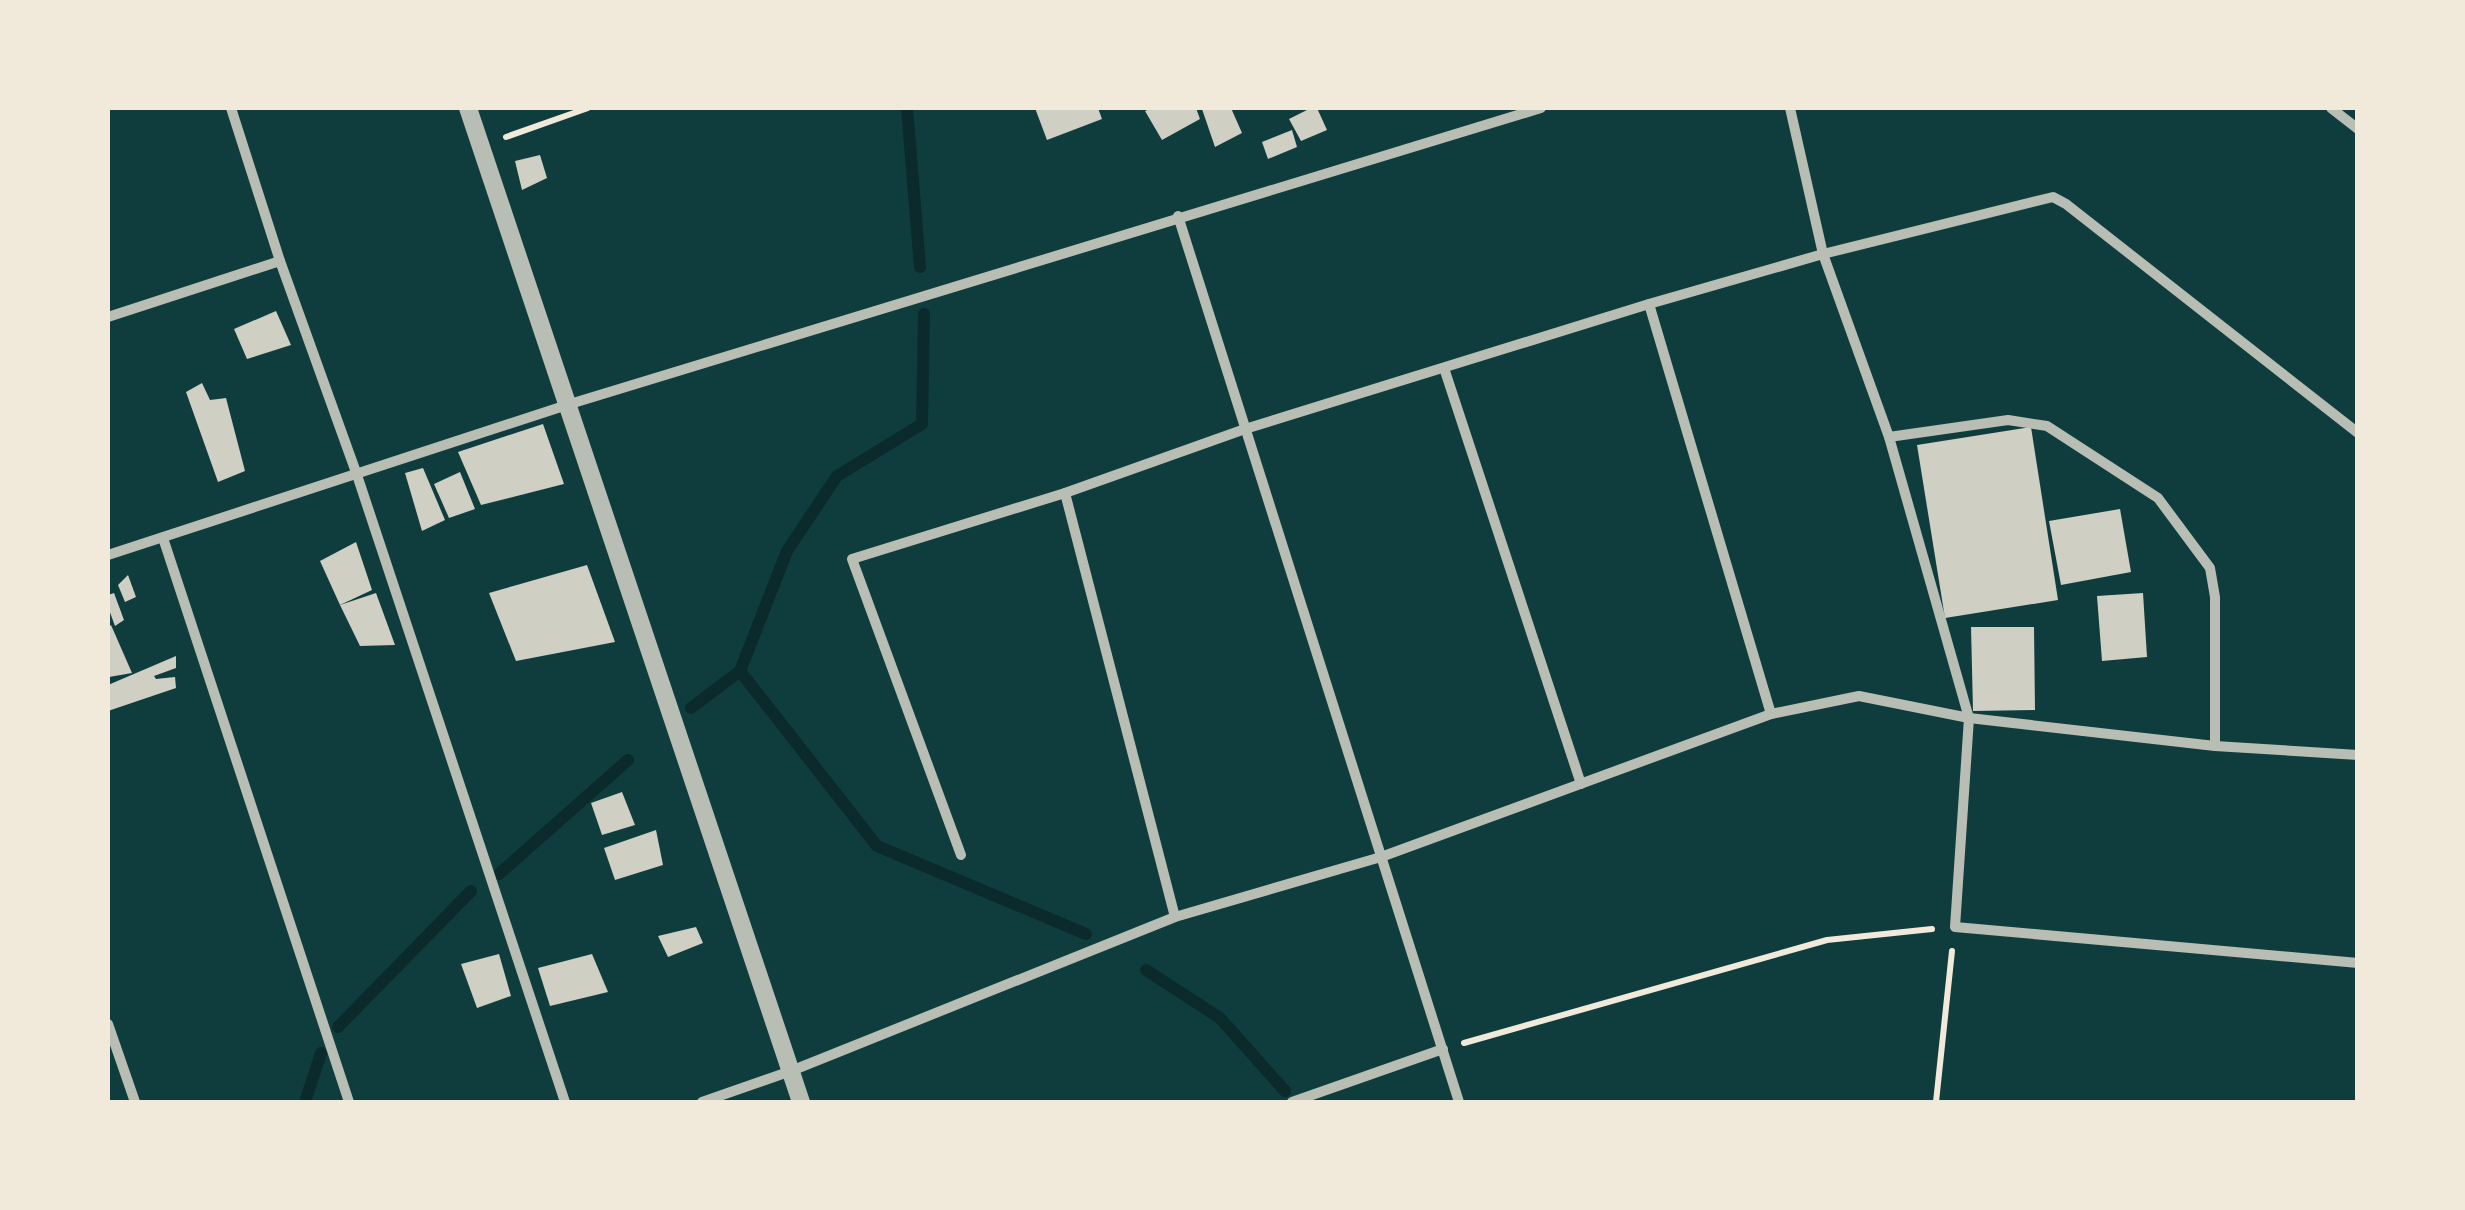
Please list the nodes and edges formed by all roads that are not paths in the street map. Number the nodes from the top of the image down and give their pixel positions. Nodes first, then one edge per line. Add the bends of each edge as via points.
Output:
1 (231, 108) edge
2 (468, 108) edge
3 (1541, 108) edge
4 (1790, 108) edge
5 (2331, 108) edge
6 (2358, 129) edge
7 (1178, 216) junction
8 (1822, 254) junction
9 (280, 261) junction
10 (1649, 304) junction
11 (108, 316) edge
12 (1444, 368) junction
13 (570, 404) junction
14 (1246, 429) junction
15 (2358, 433) edge
16 (1889, 438) junction
17 (357, 475) junction
18 (1065, 493) junction
19 (164, 538) junction
20 (108, 556) edge
21 (1771, 714) junction
22 (1970, 718) junction
23 (2215, 746) junction
24 (2358, 755) edge
25 (1581, 784) junction
26 (961, 856) dead end
27 (1381, 857) junction
28 (1175, 917) junction
29 (2358, 963) edge
30 (108, 1024) edge
31 (1444, 1049) junction
32 (791, 1071) junction
33 (135, 1102) edge
34 (348, 1102) edge
35 (565, 1102) edge
36 (702, 1102) edge
37 (801, 1102) edge
38 (1292, 1102) edge
39 (1459, 1102) edge

1 - 9 street
2 - 13 street
3 - 7 street
4 - 8 street
5 - 6 street
7 - 13 street
7 - 14 street
8 - 10 street
8 - 15 street via 2059,199
8 - 16 street
9 - 11 street
9 - 17 street
10 - 12 street
10 - 21 street
12 - 14 street
12 - 25 street
13 - 17 street
13 - 32 street
14 - 18 street
14 - 27 street
16 - 22 street
16 - 23 street via 2008,420 2048,426 2158,498 2210,568
17 - 19 street
17 - 35 street
18 - 26 street via 852,559
18 - 28 street
19 - 20 street
19 - 34 street
21 - 22 street via 1860,696
21 - 25 street
22 - 23 street
22 - 29 street via 1955,926
23 - 24 street
25 - 27 street
27 - 28 street
27 - 31 street
28 - 32 street
30 - 33 street
31 - 38 street
31 - 39 street
32 - 36 street
32 - 37 street

